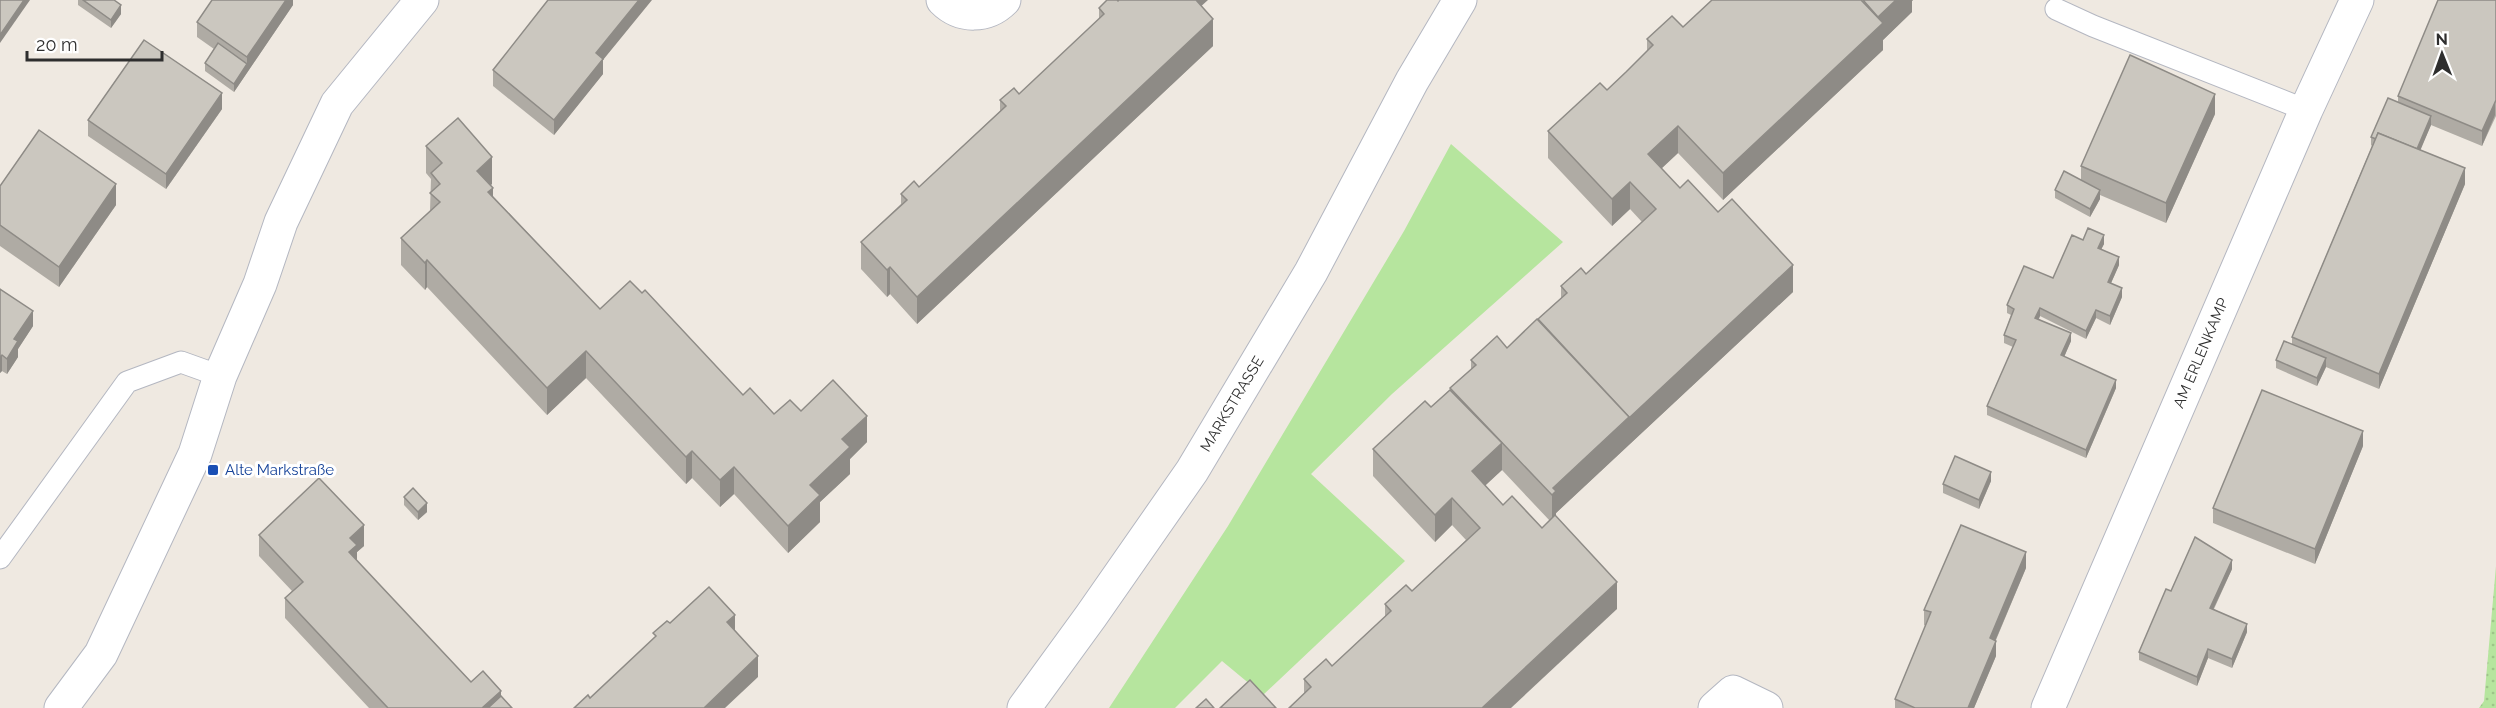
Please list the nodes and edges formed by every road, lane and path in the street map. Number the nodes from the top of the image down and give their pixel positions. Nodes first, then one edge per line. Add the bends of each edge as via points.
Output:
1 (422, 0) edge
2 (944, 0) edge
3 (1004, 0) edge
4 (1445, 0) edge
5 (1460, 0) edge
6 (2357, 0) edge
7 (2056, 9) dead end
8 (1412, 81) junction
9 (2306, 110) junction
10 (220, 376) junction
11 (0, 558) edge
12 (61, 708) edge
13 (1024, 708) edge
14 (1715, 708) edge
15 (1766, 708) edge
16 (2048, 708) edge

1 - 10 street via 337,104 281,222 260,284
2 - 3 street via 963,13 984,13
4 - 8 street, MARKSTRASSE
5 - 8 street, MARKSTRASSE
6 - 9 street, AM ERLENKAMP
7 - 9 lane
8 - 13 street, MARKSTRASSE via 1311,272 1192,471
9 - 16 street, AM ERLENKAMP
10 - 11 lane via 181,362 127,382
10 - 12 street via 195,454 100,654
14 - 15 street via 1733,692

